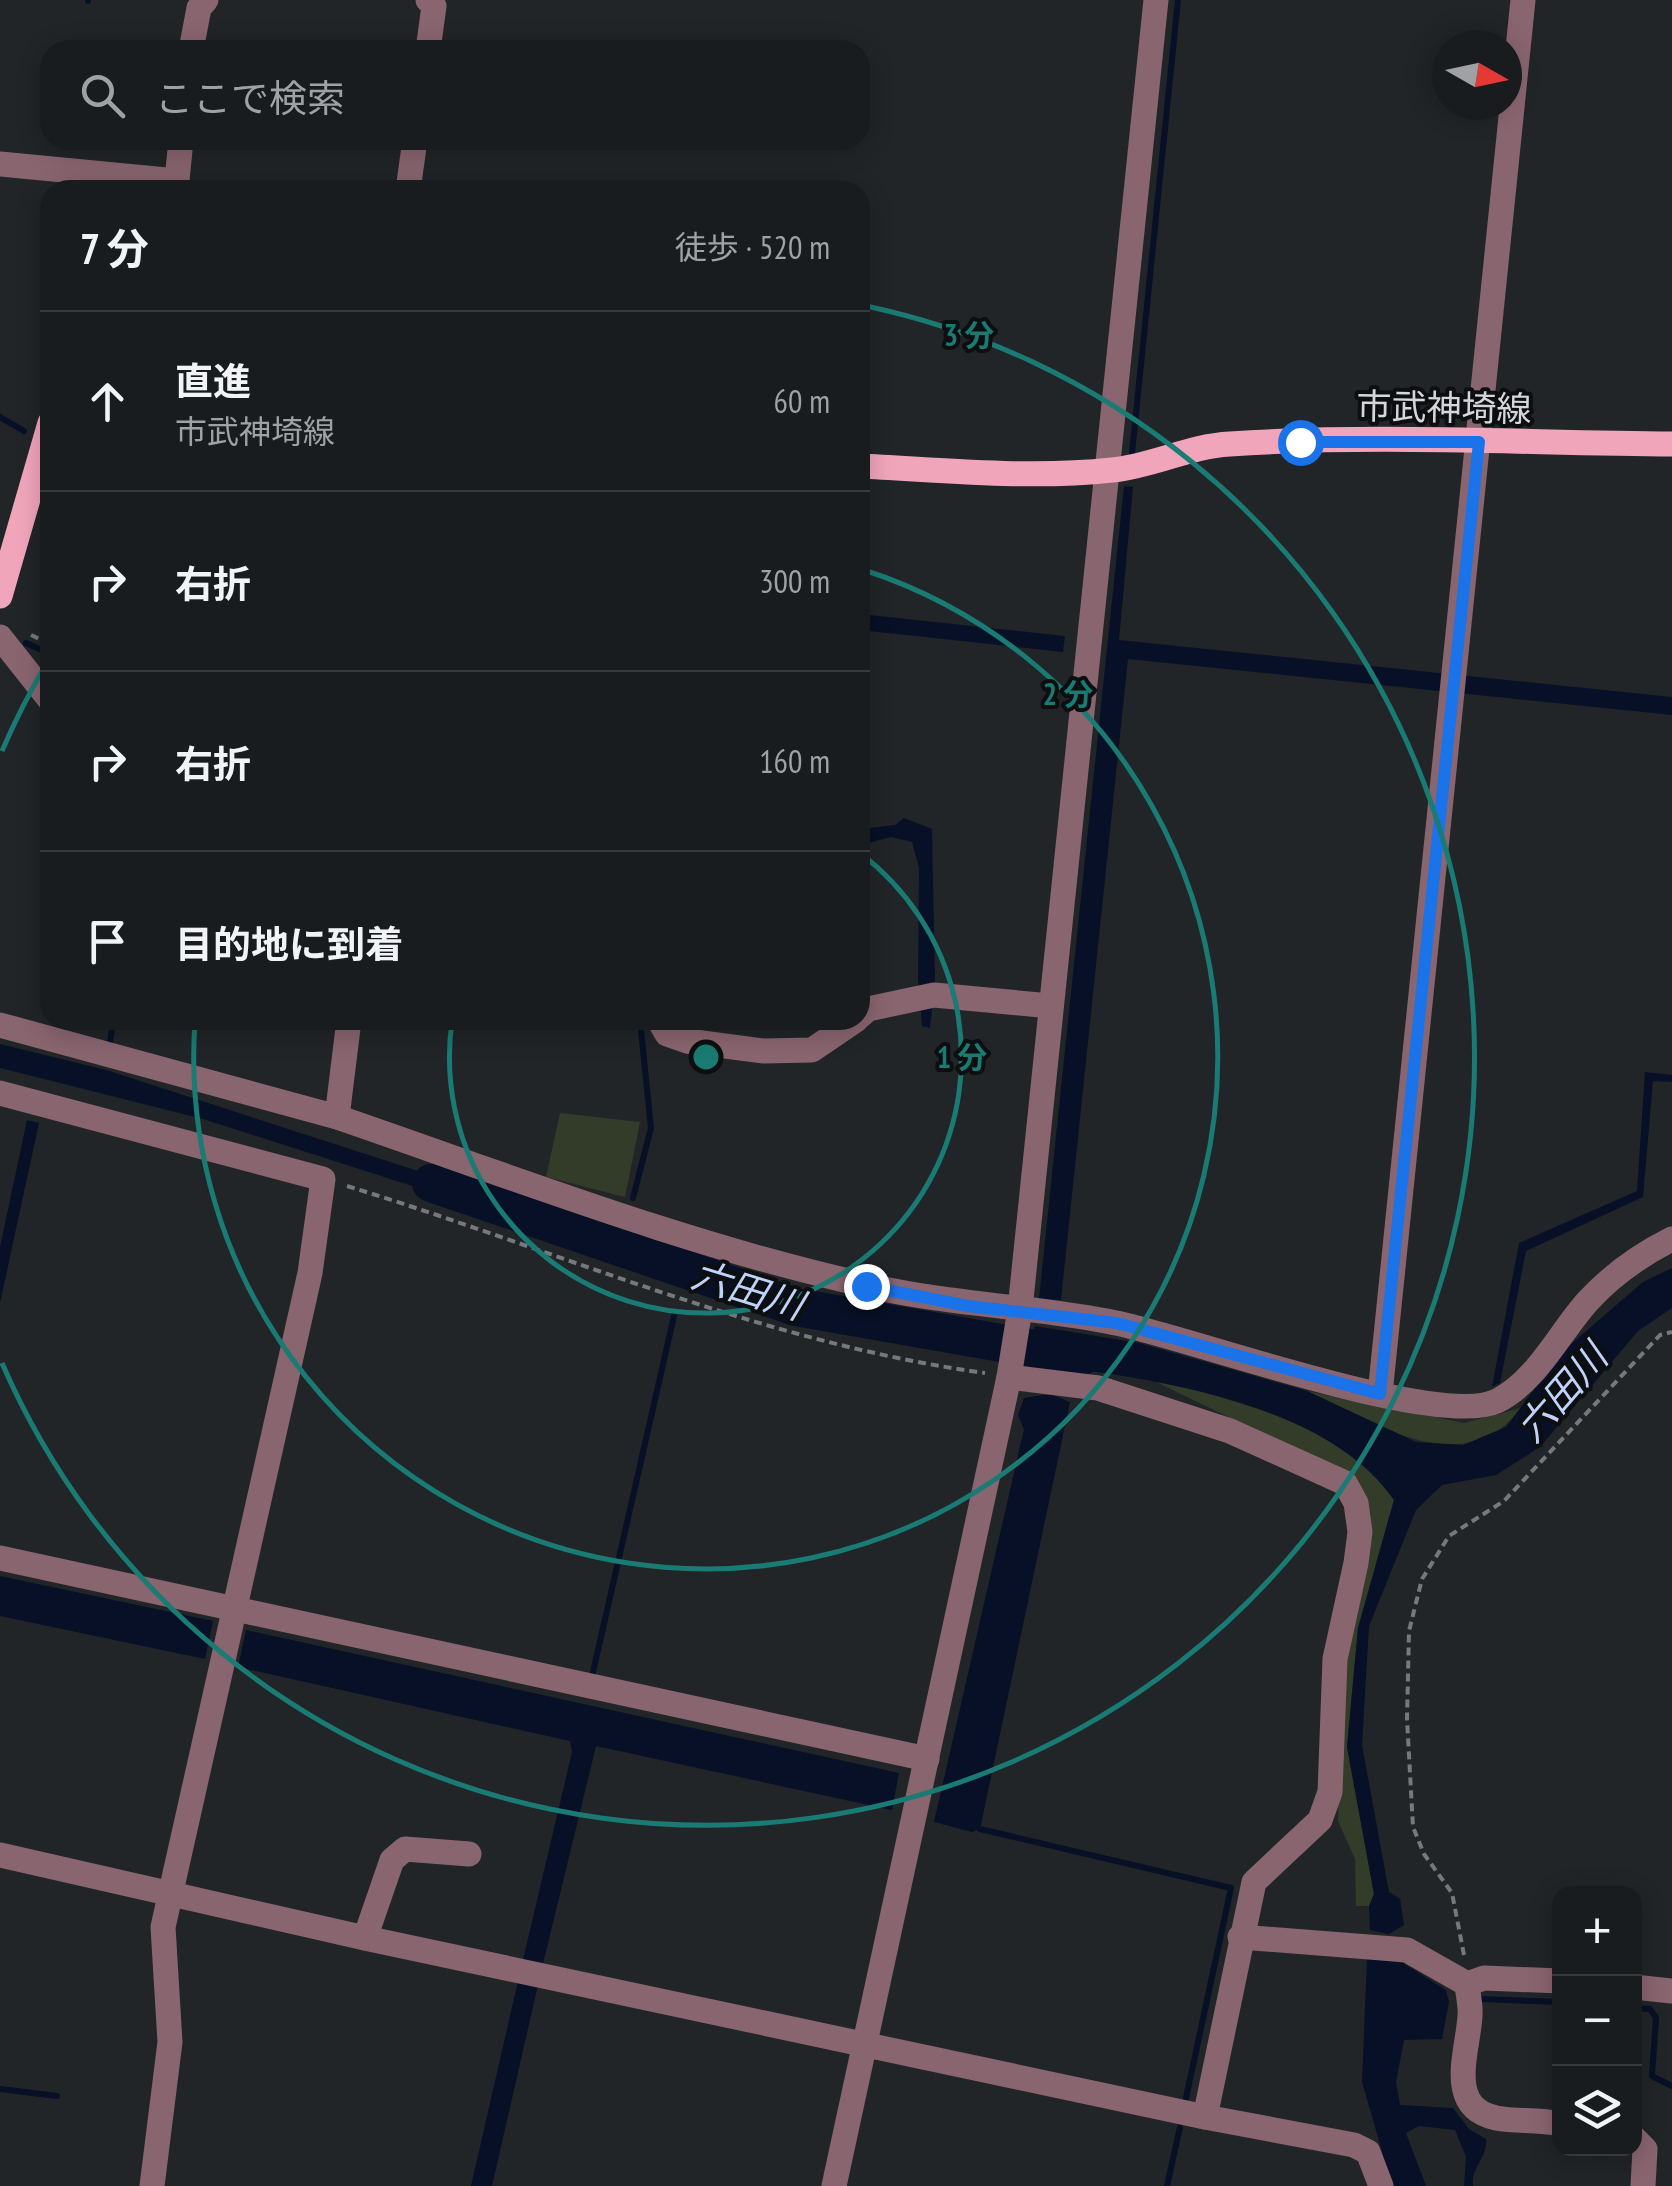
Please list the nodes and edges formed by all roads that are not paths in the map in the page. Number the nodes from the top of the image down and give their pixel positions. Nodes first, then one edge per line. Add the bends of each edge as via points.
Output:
1 (206, 0) edge
2 (428, 0) edge
3 (1156, 0) edge
4 (1524, 0) edge
5 (193, 40) edge
6 (429, 40) edge
7 (181, 150) edge
8 (414, 150) edge
9 (0, 164) edge
10 (134, 180) edge
11 (177, 180) edge
12 (409, 180) edge
13 (1479, 442) junction
14 (1672, 444) edge
15 (40, 458) edge
16 (870, 466) edge
17 (1106, 471) junction
18 (0, 596) edge
19 (0, 637) edge
20 (40, 687) edge
21 (1051, 1006) junction
22 (870, 1009) edge
23 (0, 1026) edge
24 (348, 1030) edge
25 (665, 1030) edge
26 (841, 1030) edge
27 (0, 1093) edge
28 (337, 1117) junction
29 (1672, 1239) edge
30 (1020, 1308) junction
31 (1009, 1377) junction
32 (1380, 1394) junction
33 (0, 1558) edge
34 (234, 1609) junction
35 (927, 1759) junction
36 (469, 1854) dead end
37 (0, 1855) edge
38 (169, 1894) junction
39 (1240, 1937) junction
40 (365, 1938) junction
41 (1552, 1980) edge
42 (1467, 1984) junction
43 (1642, 1988) edge
44 (1672, 1991) edge
45 (866, 2044) junction
46 (1204, 2118) junction
47 (1552, 2123) edge
48 (1642, 2146) edge
49 (152, 2186) edge
50 (834, 2186) edge
51 (1381, 2186) edge
52 (1643, 2186) edge

1 - 5 street
2 - 6 street via 434,6
3 - 17 street
4 - 13 street
7 - 11 street
8 - 12 street
9 - 10 street
13 - 14 main road, 市武神埼線
13 - 17 main road, 市武神埼線 via 1219,444 1153,465
13 - 32 street
15 - 18 main road
16 - 17 main road, 市武神埼線
17 - 21 street
19 - 20 street
21 - 22 street via 926,995
21 - 30 street
23 - 28 street
24 - 28 street
25 - 26 street via 687,1041 764,1052 812,1050
27 - 34 street via 323,1179 310,1273
28 - 30 street via 866,1286 968,1306
29 - 32 street via 1637,1256 1588,1301 1528,1377 1495,1402 1440,1408
30 - 31 street
30 - 32 street via 1117,1323
31 - 35 street
31 - 39 street via 1098,1388 1230,1431 1345,1483 1356,1503 1356,1562 1335,1659 1330,1792 1320,1820 1254,1882
33 - 34 street
34 - 35 street
34 - 38 street
35 - 45 street
36 - 40 street via 404,1849 392,1860
37 - 38 street
38 - 40 street
38 - 49 street via 163,1927 170,2042
39 - 42 street via 1407,1950
39 - 46 street
40 - 45 street
41 - 42 street via 1484,1978
42 - 47 street via 1464,2094 1496,2118
43 - 44 street
45 - 46 street
45 - 50 street
46 - 51 street via 1354,2145 1368,2152
48 - 52 street

